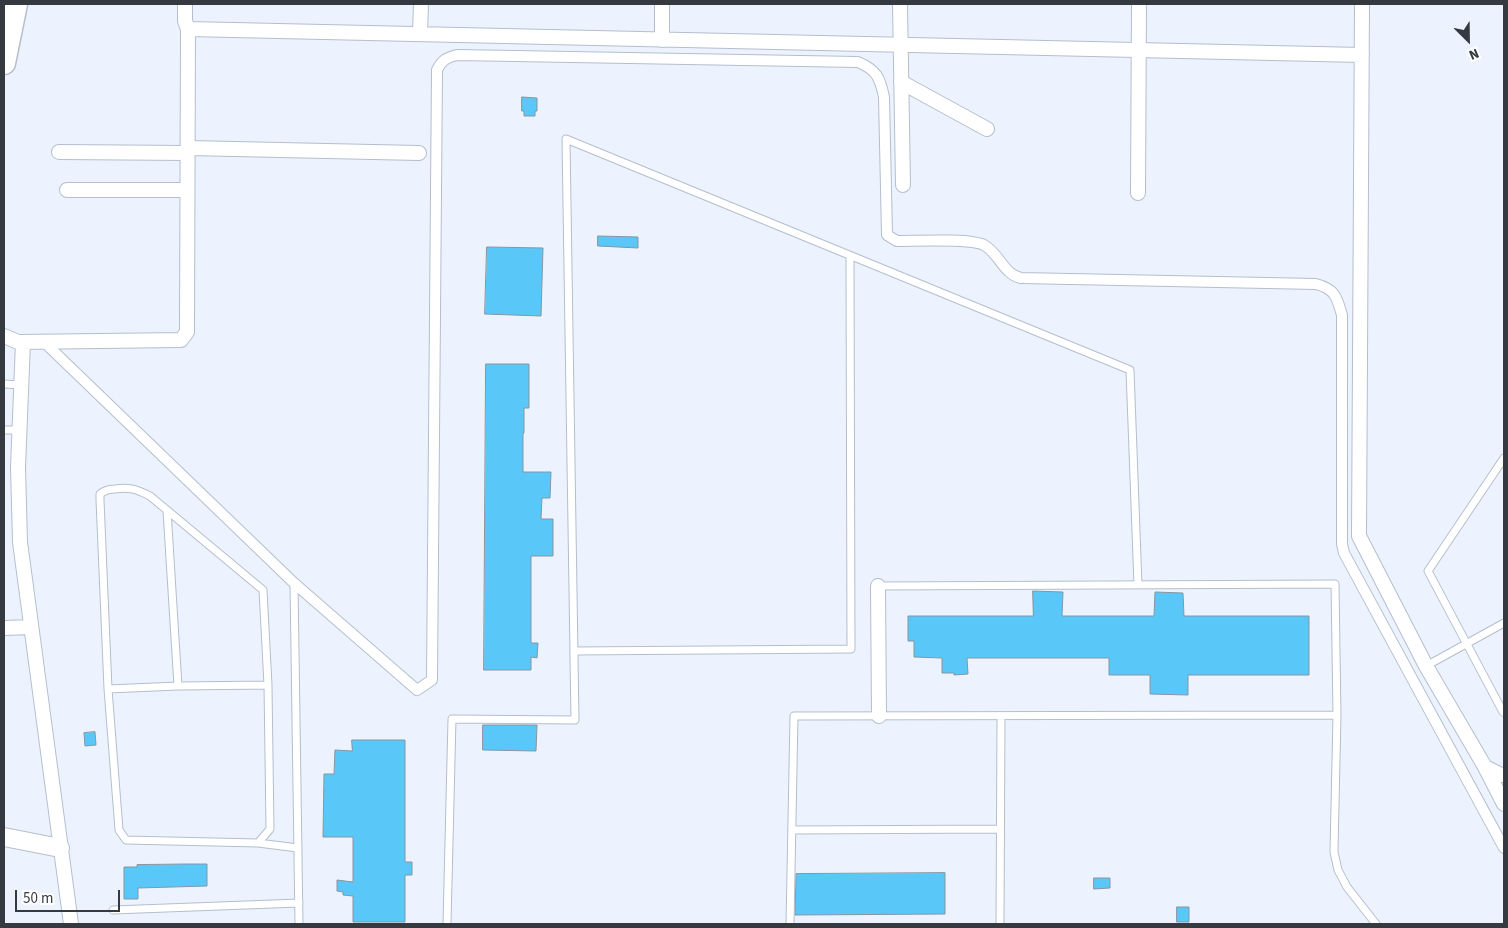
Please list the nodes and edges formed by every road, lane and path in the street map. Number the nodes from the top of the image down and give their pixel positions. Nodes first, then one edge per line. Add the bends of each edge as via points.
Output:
1 (185, 4) edge
2 (421, 4) edge
3 (662, 4) edge
4 (900, 4) edge
5 (1139, 4) edge
6 (1362, 4) edge
7 (11, 11) edge
8 (188, 29) junction
9 (420, 34) junction
10 (662, 40) junction
11 (900, 45) junction
12 (1139, 50) junction
13 (1362, 55) junction
14 (4, 63) edge
15 (901, 82) junction
16 (987, 129) dead end
17 (188, 151) junction
18 (59, 152) dead end
19 (419, 154) dead end
20 (903, 185) dead end
21 (67, 190) dead end
22 (188, 190) junction
23 (1138, 193) dead end
24 (850, 256) junction
25 (4, 336) edge
26 (23, 342) junction
27 (44, 342) junction
28 (4, 384) edge
29 (21, 385) junction
30 (4, 430) edge
31 (19, 430) junction
32 (1504, 458) edge
33 (167, 511) junction
34 (294, 582) junction
35 (1138, 585) junction
36 (878, 586) joint
37 (1504, 623) edge
38 (30, 626) junction
39 (4, 628) edge
40 (1466, 643) junction
41 (574, 651) junction
42 (1426, 666) junction
43 (268, 685) junction
44 (178, 686) junction
45 (108, 689) junction
46 (1503, 712) dead end
47 (1337, 715) junction
48 (879, 716) junction
49 (1002, 716) junction
50 (1485, 767) junction
51 (1504, 775) edge
52 (1504, 804) edge
53 (1000, 829) junction
54 (792, 830) junction
55 (4, 837) edge
56 (258, 843) junction
57 (60, 848) junction
58 (298, 848) junction
59 (1504, 848) edge
60 (299, 902) junction
61 (114, 910) dead end
62 (71, 924) edge
63 (299, 924) edge
64 (447, 924) edge
65 (790, 924) edge
66 (1000, 924) edge
67 (1376, 924) edge

1 - 8 street
2 - 9 street
3 - 10 street
4 - 11 street
5 - 12 street
6 - 13 street
7 - 14 main road
8 - 9 street
8 - 17 street
9 - 10 street
10 - 11 street
11 - 12 street
11 - 15 street
12 - 13 street
12 - 23 street
13 - 42 street via 1359,536
15 - 16 street
15 - 20 street
17 - 18 street
17 - 19 street
17 - 22 street
21 - 22 street
22 - 27 street via 187,332 181,340
24 - 35 lane via 1130,370
24 - 41 lane via 851,649
24 - 41 lane via 566,139
25 - 26 street
26 - 27 street
26 - 29 street
27 - 34 street
28 - 29 lane
29 - 31 street
30 - 31 lane
31 - 38 street via 20,542
32 - 40 lane via 1428,572
33 - 43 lane via 263,590
33 - 44 lane
33 - 45 lane via 150,496 127,487 104,490 100,494
34 - 58 lane
34 - 59 street via 417,690 432,680 437,70 441,62 457,55 858,62 877,75 884,97 887,235 897,241 977,242 992,251 1010,273 1021,278 1316,284 1328,287 1334,294 1342,315 1344,553
35 - 36 lane
35 - 47 lane via 1335,584
36 - 48 street
37 - 40 lane
38 - 39 street
38 - 57 street
40 - 42 lane
40 - 46 lane
41 - 64 lane via 575,720 452,719
42 - 50 street
43 - 44 lane
43 - 56 lane via 270,829
44 - 45 lane
45 - 56 lane via 119,830 126,840
47 - 49 lane
47 - 67 lane via 1334,852 1346,887
48 - 49 lane
48 - 54 lane via 794,716
49 - 53 lane
50 - 51 street
50 - 52 street
53 - 54 lane
53 - 66 lane
54 - 65 lane
55 - 57 street
56 - 58 lane
57 - 62 street
58 - 60 lane
60 - 61 lane
60 - 63 lane

